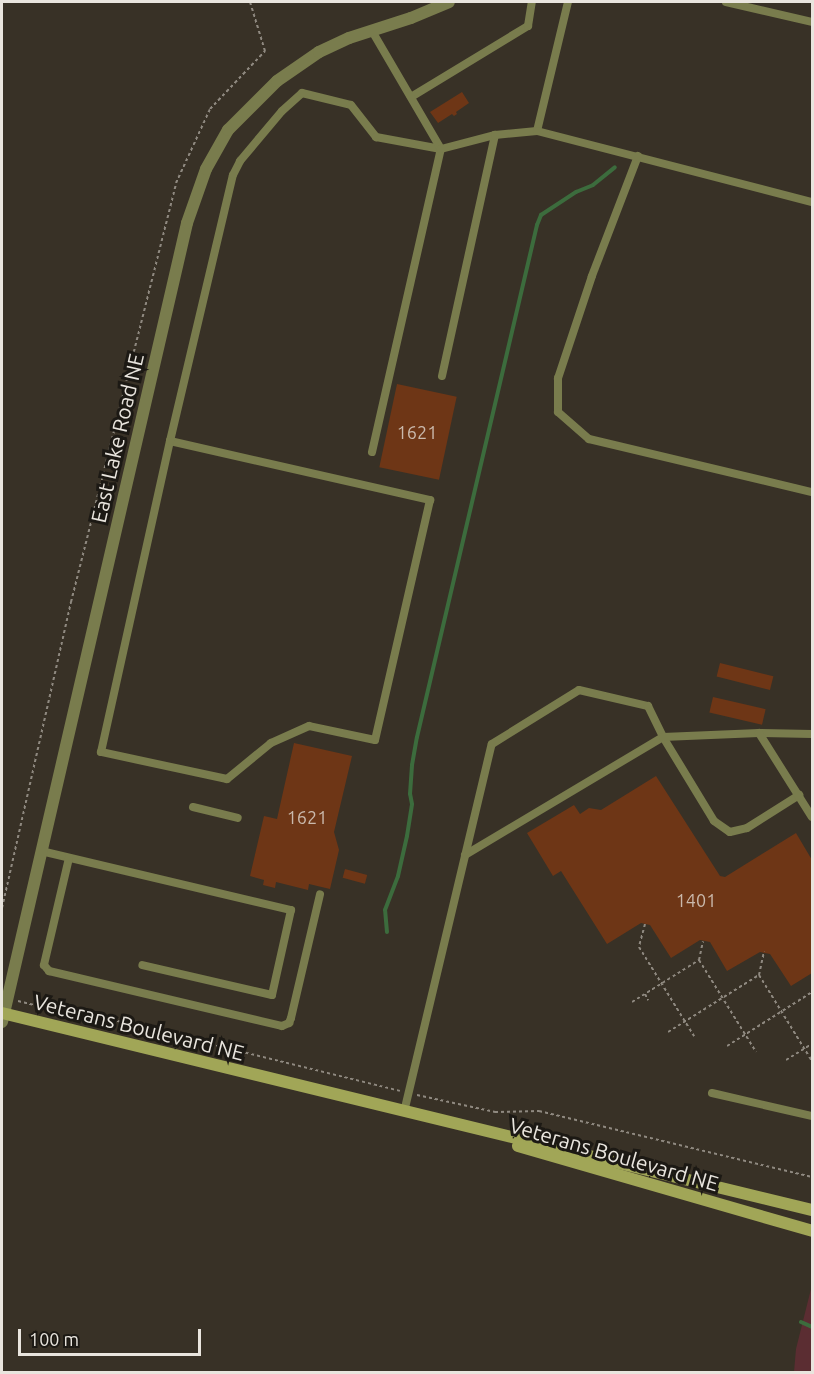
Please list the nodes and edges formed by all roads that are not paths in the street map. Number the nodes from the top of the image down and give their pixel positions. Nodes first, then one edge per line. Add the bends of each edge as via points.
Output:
1 (449, 2) edge
2 (532, 2) edge
3 (568, 2) edge
4 (726, 2) edge
5 (813, 22) edge
6 (372, 31) junction
7 (411, 97) junction
8 (537, 131) junction
9 (495, 135) junction
10 (441, 149) junction
11 (638, 156) junction
12 (813, 202) edge
13 (442, 376) dead end
14 (170, 441) junction
15 (372, 452) dead end
16 (813, 492) edge
17 (759, 733) junction
18 (813, 734) edge
19 (663, 737) junction
20 (799, 795) junction
21 (193, 807) dead end
22 (813, 817) edge
23 (238, 818) dead end
24 (41, 851) junction
25 (465, 855) junction
26 (69, 858) junction
27 (320, 894) dead end
28 (142, 965) dead end
29 (2, 1016) edge
30 (712, 1093) dead end
31 (404, 1112) junction
32 (813, 1116) edge
33 (813, 1210) edge
34 (813, 1231) edge

1 - 6 street, East Lake Road NE
2 - 7 lane via 528,26
3 - 8 lane
4 - 5 lane
6 - 7 lane
6 - 24 street, East Lake Road NE via 319,52 276,81 228,130 206,169 187,223
7 - 10 lane
8 - 9 lane
8 - 11 lane
9 - 10 lane
9 - 13 lane
10 - 14 lane via 376,137 351,105 319,97 302,93 282,111 254,142 233,175
10 - 15 lane
11 - 12 lane
11 - 16 lane via 558,378 558,412 589,439
14 - 14 lane via 430,500 375,740 309,726 271,743 227,779 101,752
17 - 18 lane
17 - 19 lane
17 - 20 lane
19 - 20 lane via 714,821 730,832 747,828
19 - 25 lane
19 - 25 lane via 648,706 579,690 492,744
20 - 22 lane
21 - 23 lane
24 - 26 lane
24 - 29 street, East Lake Road NE
25 - 31 lane
26 - 27 lane via 44,965 49,971 282,1026 291,1018
26 - 28 lane via 291,910 272,995
29 - 31 main road, Veterans Boulevard NE
30 - 32 lane
31 - 33 main road, Veterans Boulevard NE
31 - 34 main road, Veterans Boulevard NE

